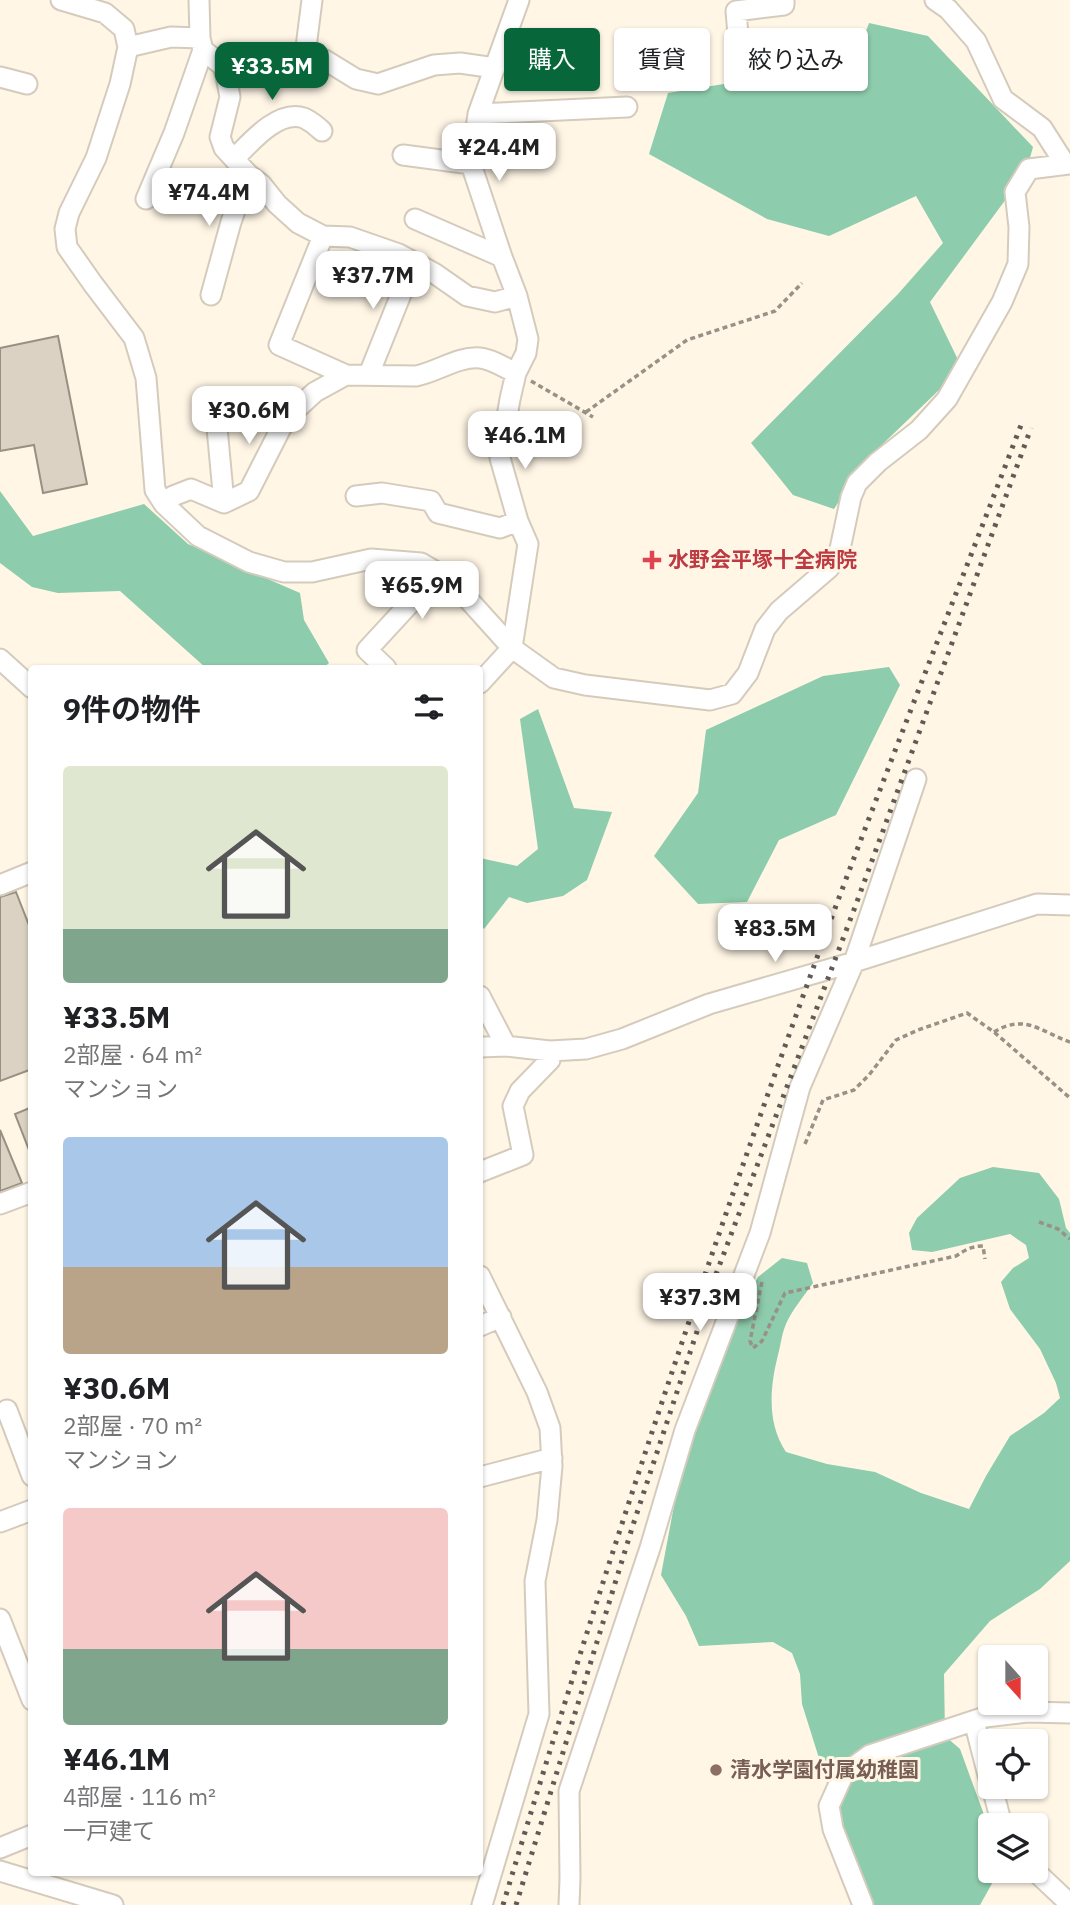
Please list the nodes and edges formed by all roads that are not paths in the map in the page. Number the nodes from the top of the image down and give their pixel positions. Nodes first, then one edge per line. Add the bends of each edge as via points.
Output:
1 (199, 0) edge
2 (312, 0) edge
3 (519, 0) edge
4 (784, 0) edge
5 (935, 0) edge
6 (71, 2) edge
7 (737, 28) edge
8 (201, 44) junction
9 (128, 47) junction
10 (305, 54) junction
11 (223, 66) junction
12 (495, 68) junction
13 (0, 77) edge
14 (27, 84) dead end
15 (627, 107) dead end
16 (478, 114) junction
17 (322, 131) dead end
18 (404, 155) dead end
19 (234, 159) junction
20 (471, 164) junction
21 (1067, 164) edge
22 (248, 174) junction
23 (146, 199) dead end
24 (415, 219) dead end
25 (323, 236) junction
26 (502, 257) junction
27 (414, 262) junction
28 (211, 295) dead end
29 (517, 296) junction
30 (516, 373) junction
31 (369, 374) junction
32 (346, 375) junction
33 (216, 417) dead end
34 (356, 496) dead end
35 (224, 503) junction
36 (164, 504) junction
37 (518, 521) junction
38 (438, 573) junction
39 (512, 648) junction
40 (0, 659) edge
41 (383, 665) edge
42 (483, 680) edge
43 (28, 684) edge
44 (916, 779) dead end
45 (28, 874) edge
46 (0, 885) edge
47 (1070, 905) edge
48 (853, 962) junction
49 (483, 1002) edge
50 (506, 1046) junction
51 (483, 1047) edge
52 (550, 1051) junction
53 (483, 1171) edge
54 (28, 1194) edge
55 (0, 1204) edge
56 (483, 1282) edge
57 (501, 1317) junction
58 (483, 1325) edge
59 (7, 1410) dead end
60 (552, 1458) junction
61 (28, 1465) edge
62 (483, 1476) edge
63 (28, 1512) edge
64 (0, 1522) edge
65 (0, 1619) edge
66 (28, 1690) edge
67 (1070, 1713) edge
68 (974, 1721) junction
69 (978, 1736) edge
70 (28, 1837) edge
71 (0, 1849) edge
72 (0, 1871) edge
73 (1048, 1883) edge
74 (1070, 1904) edge
75 (113, 1905) edge
76 (482, 1905) edge
77 (569, 1905) edge
78 (863, 1905) edge

1 - 8 street
2 - 10 street
3 - 12 street
4 - 7 street via 784,5 736,11
5 - 21 street via 976,41 1003,99 1042,128
6 - 9 street via 106,13 124,29
8 - 9 street via 170,37
8 - 11 street
8 - 23 street via 174,133
9 - 36 street via 96,158 65,229 68,247 134,338 146,378 155,490
10 - 11 street
10 - 12 street via 326,60 356,79 379,84 434,65
11 - 19 street via 230,97 220,136
12 - 16 street
13 - 14 street
15 - 16 street
16 - 20 street
17 - 19 street via 306,119 283,119 262,131
18 - 20 street
19 - 22 street
20 - 26 street
21 - 39 street via 1029,169 1015,192 1018,264 947,399 858,483 840,549 829,568 765,629 748,673 732,694 710,700 585,685 554,678
22 - 25 street via 298,223
22 - 28 street
24 - 26 street
25 - 27 street via 350,237
25 - 32 street via 279,345
26 - 29 street
27 - 29 street via 467,296 495,302
27 - 31 street
29 - 30 street via 528,339
30 - 31 street via 482,358 416,376
30 - 37 street via 500,458
31 - 32 street
32 - 35 street via 315,392 291,414 249,491
33 - 35 street
34 - 37 street via 382,493 431,501 438,513 500,528
35 - 36 street via 191,489
36 - 38 street via 198,536 249,562 284,572 312,572 372,559 421,563
37 - 39 street via 528,544
38 - 39 street
38 - 41 street via 367,650
39 - 42 street
40 - 43 street
44 - 48 street
45 - 46 street
47 - 48 street via 1037,904
48 - 52 street via 709,1004 610,1042
48 - 77 street via 800,1087 760,1233 685,1430 569,1791
49 - 50 street
50 - 51 street
50 - 52 street
52 - 53 street via 550,1060 520,1091 513,1106 523,1155
54 - 55 street
56 - 57 street
57 - 58 street
57 - 60 street via 537,1392 550,1428
59 - 61 street
60 - 62 street
60 - 76 street via 547,1520 535,1581 539,1714
63 - 64 street
65 - 66 street
67 - 68 street via 1027,1712
68 - 69 street
68 - 78 street via 870,1755 843,1774 829,1806 833,1829
70 - 71 street
72 - 75 street
73 - 74 street

